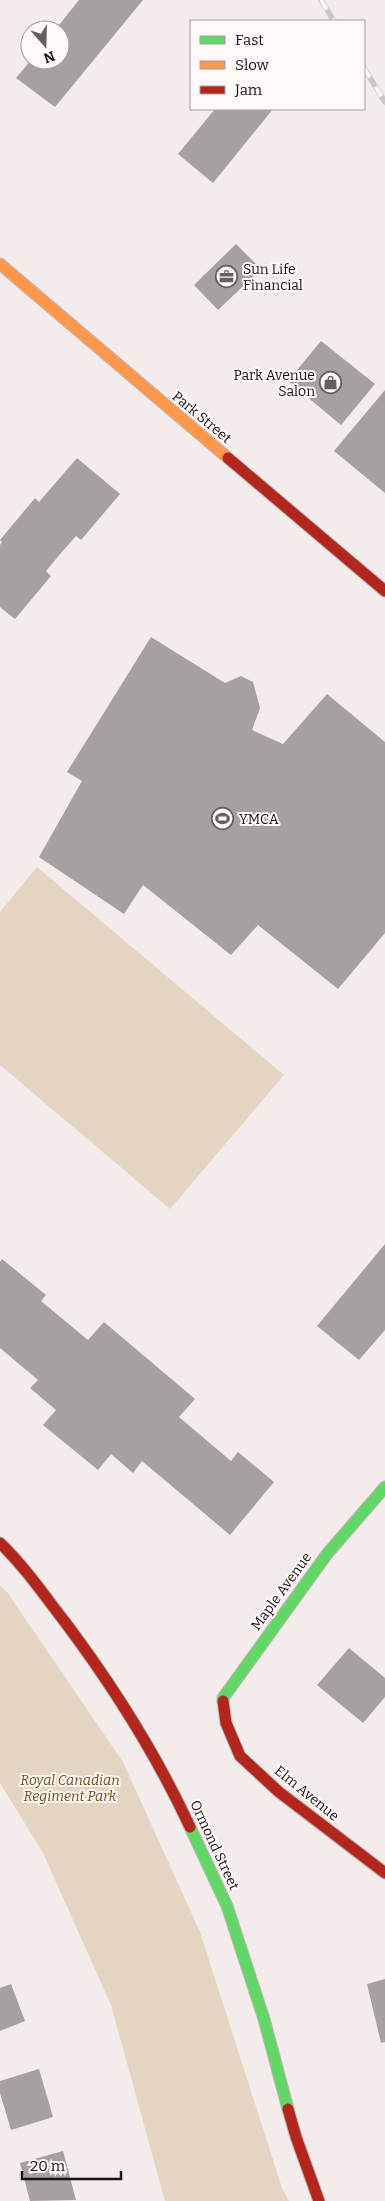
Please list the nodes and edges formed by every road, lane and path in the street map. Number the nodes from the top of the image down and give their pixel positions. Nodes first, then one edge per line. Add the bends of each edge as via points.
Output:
1 (0, 264) edge
2 (385, 591) edge
3 (385, 1487) edge
4 (0, 1543) edge
5 (226, 1723) joint
6 (385, 1873) edge
7 (319, 2201) edge

1 - 2 street, Park Street
3 - 5 street, Maple Avenue via 327,1554 223,1698
4 - 7 street, Ormond Street via 21,1563 105,1676 173,1790 227,1906 264,2019 296,2137
5 - 6 street, Elm Avenue via 240,1756 279,1792

